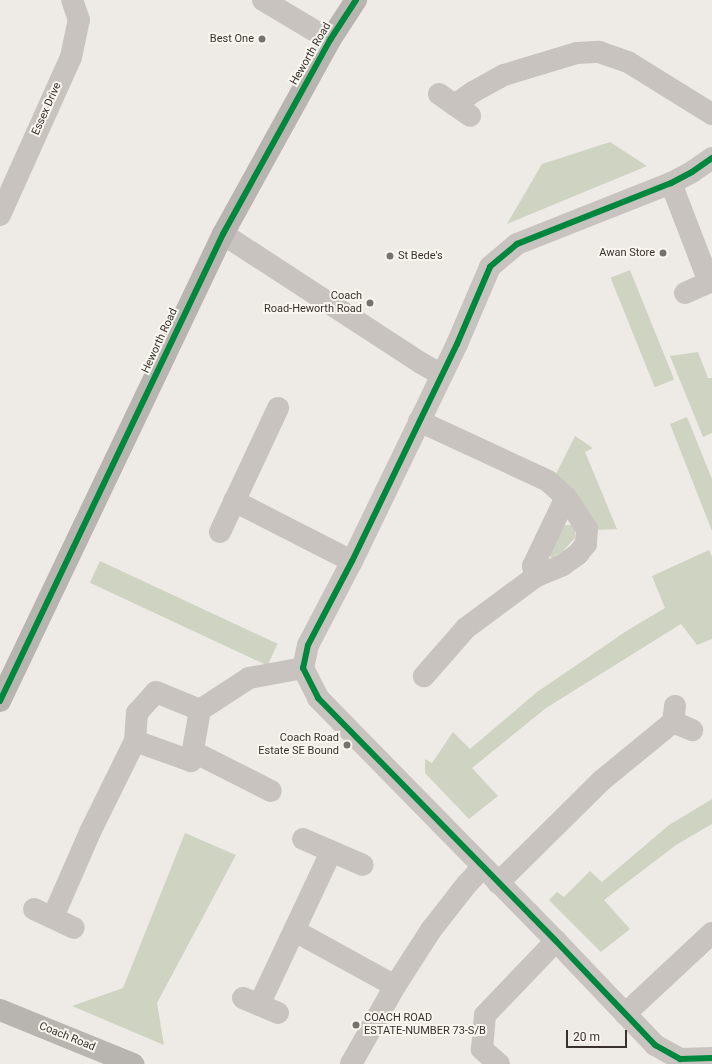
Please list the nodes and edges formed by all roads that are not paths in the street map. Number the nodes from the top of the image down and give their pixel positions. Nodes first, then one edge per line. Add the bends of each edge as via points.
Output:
1 (72, 0) edge
2 (264, 0) edge
3 (356, 0) edge
4 (330, 40) junction
5 (455, 105) dead end
6 (712, 114) edge
7 (712, 158) edge
8 (671, 183) junction
9 (0, 215) edge
10 (222, 234) junction
11 (711, 282) edge
12 (685, 293) dead end
13 (442, 374) junction
14 (278, 408) dead end
15 (419, 421) junction
16 (566, 497) junction
17 (234, 501) junction
18 (220, 532) dead end
19 (352, 561) junction
20 (535, 577) junction
21 (303, 668) junction
22 (424, 676) dead end
23 (0, 701) edge
24 (200, 710) junction
25 (680, 719) dead end
26 (135, 742) junction
27 (194, 752) junction
28 (271, 791) dead end
29 (303, 839) dead end
30 (331, 852) junction
31 (363, 865) dead end
32 (483, 867) junction
33 (498, 883) junction
34 (74, 928) dead end
35 (295, 931) junction
36 (712, 933) edge
37 (556, 941) junction
38 (395, 986) junction
39 (260, 1005) dead end
40 (0, 1010) edge
41 (625, 1014) junction
42 (712, 1058) edge
43 (120, 1062) edge
44 (351, 1064) edge
45 (499, 1064) edge

1 - 9 street, Essex Drive via 79,20 71,57
2 - 4 street
3 - 4 street, Heworth Road
4 - 10 street, Heworth Road
5 - 6 street via 504,75 577,53 599,52 628,62
7 - 8 street
8 - 11 street
8 - 13 street via 517,244 490,267
10 - 13 street
10 - 23 street, Heworth Road
11 - 12 street
13 - 15 street
14 - 17 street via 261,423
15 - 16 street via 548,481
15 - 19 street
16 - 20 street via 533,566
16 - 20 street via 586,528 586,544 563,565
17 - 18 street
17 - 19 street
19 - 21 street via 308,645
20 - 22 street via 466,628
21 - 24 street via 249,678
21 - 32 street via 318,698
24 - 26 street via 156,692 137,712
24 - 27 street
25 - 33 street via 601,781
26 - 27 street via 191,761
26 - 34 street via 91,830 44,913
27 - 28 street
29 - 30 street
30 - 31 street
30 - 35 street
32 - 33 street
32 - 38 street via 431,930
33 - 37 street
35 - 38 street
35 - 39 street
36 - 41 street
37 - 41 street
37 - 45 street via 485,1014 482,1049
38 - 44 street
40 - 43 street, Coach Road
41 - 42 street via 655,1045 680,1059

